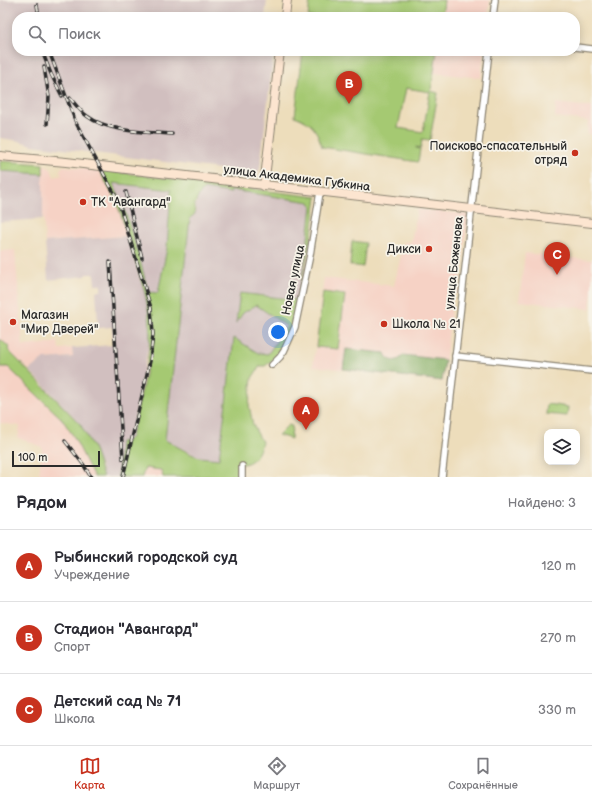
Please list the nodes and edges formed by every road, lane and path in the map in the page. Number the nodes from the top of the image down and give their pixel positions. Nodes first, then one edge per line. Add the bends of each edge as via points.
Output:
1 (287, 0) edge
2 (495, 0) edge
3 (286, 12) edge
4 (494, 12) edge
5 (580, 48) edge
6 (592, 49) edge
7 (279, 56) edge
8 (488, 56) edge
9 (0, 156) edge
10 (264, 186) junction
11 (320, 192) junction
12 (472, 210) junction
13 (592, 223) edge
14 (455, 356) junction
15 (272, 365) dead end
16 (592, 371) edge
17 (242, 466) dead end
18 (242, 477) edge
19 (442, 477) edge

1 - 3 street
2 - 4 street
5 - 6 street
7 - 10 street
8 - 12 street, улица Баженова
9 - 10 street, улица Академика Губкина
10 - 11 street, улица Академика Губкина
11 - 12 street, улица Академика Губкина
11 - 15 street, Новая улица via 295,327 284,351
12 - 13 street, улица Академика Губкина
12 - 14 street, улица Баженова
14 - 16 street
14 - 19 street, улица Баженова
17 - 18 street

